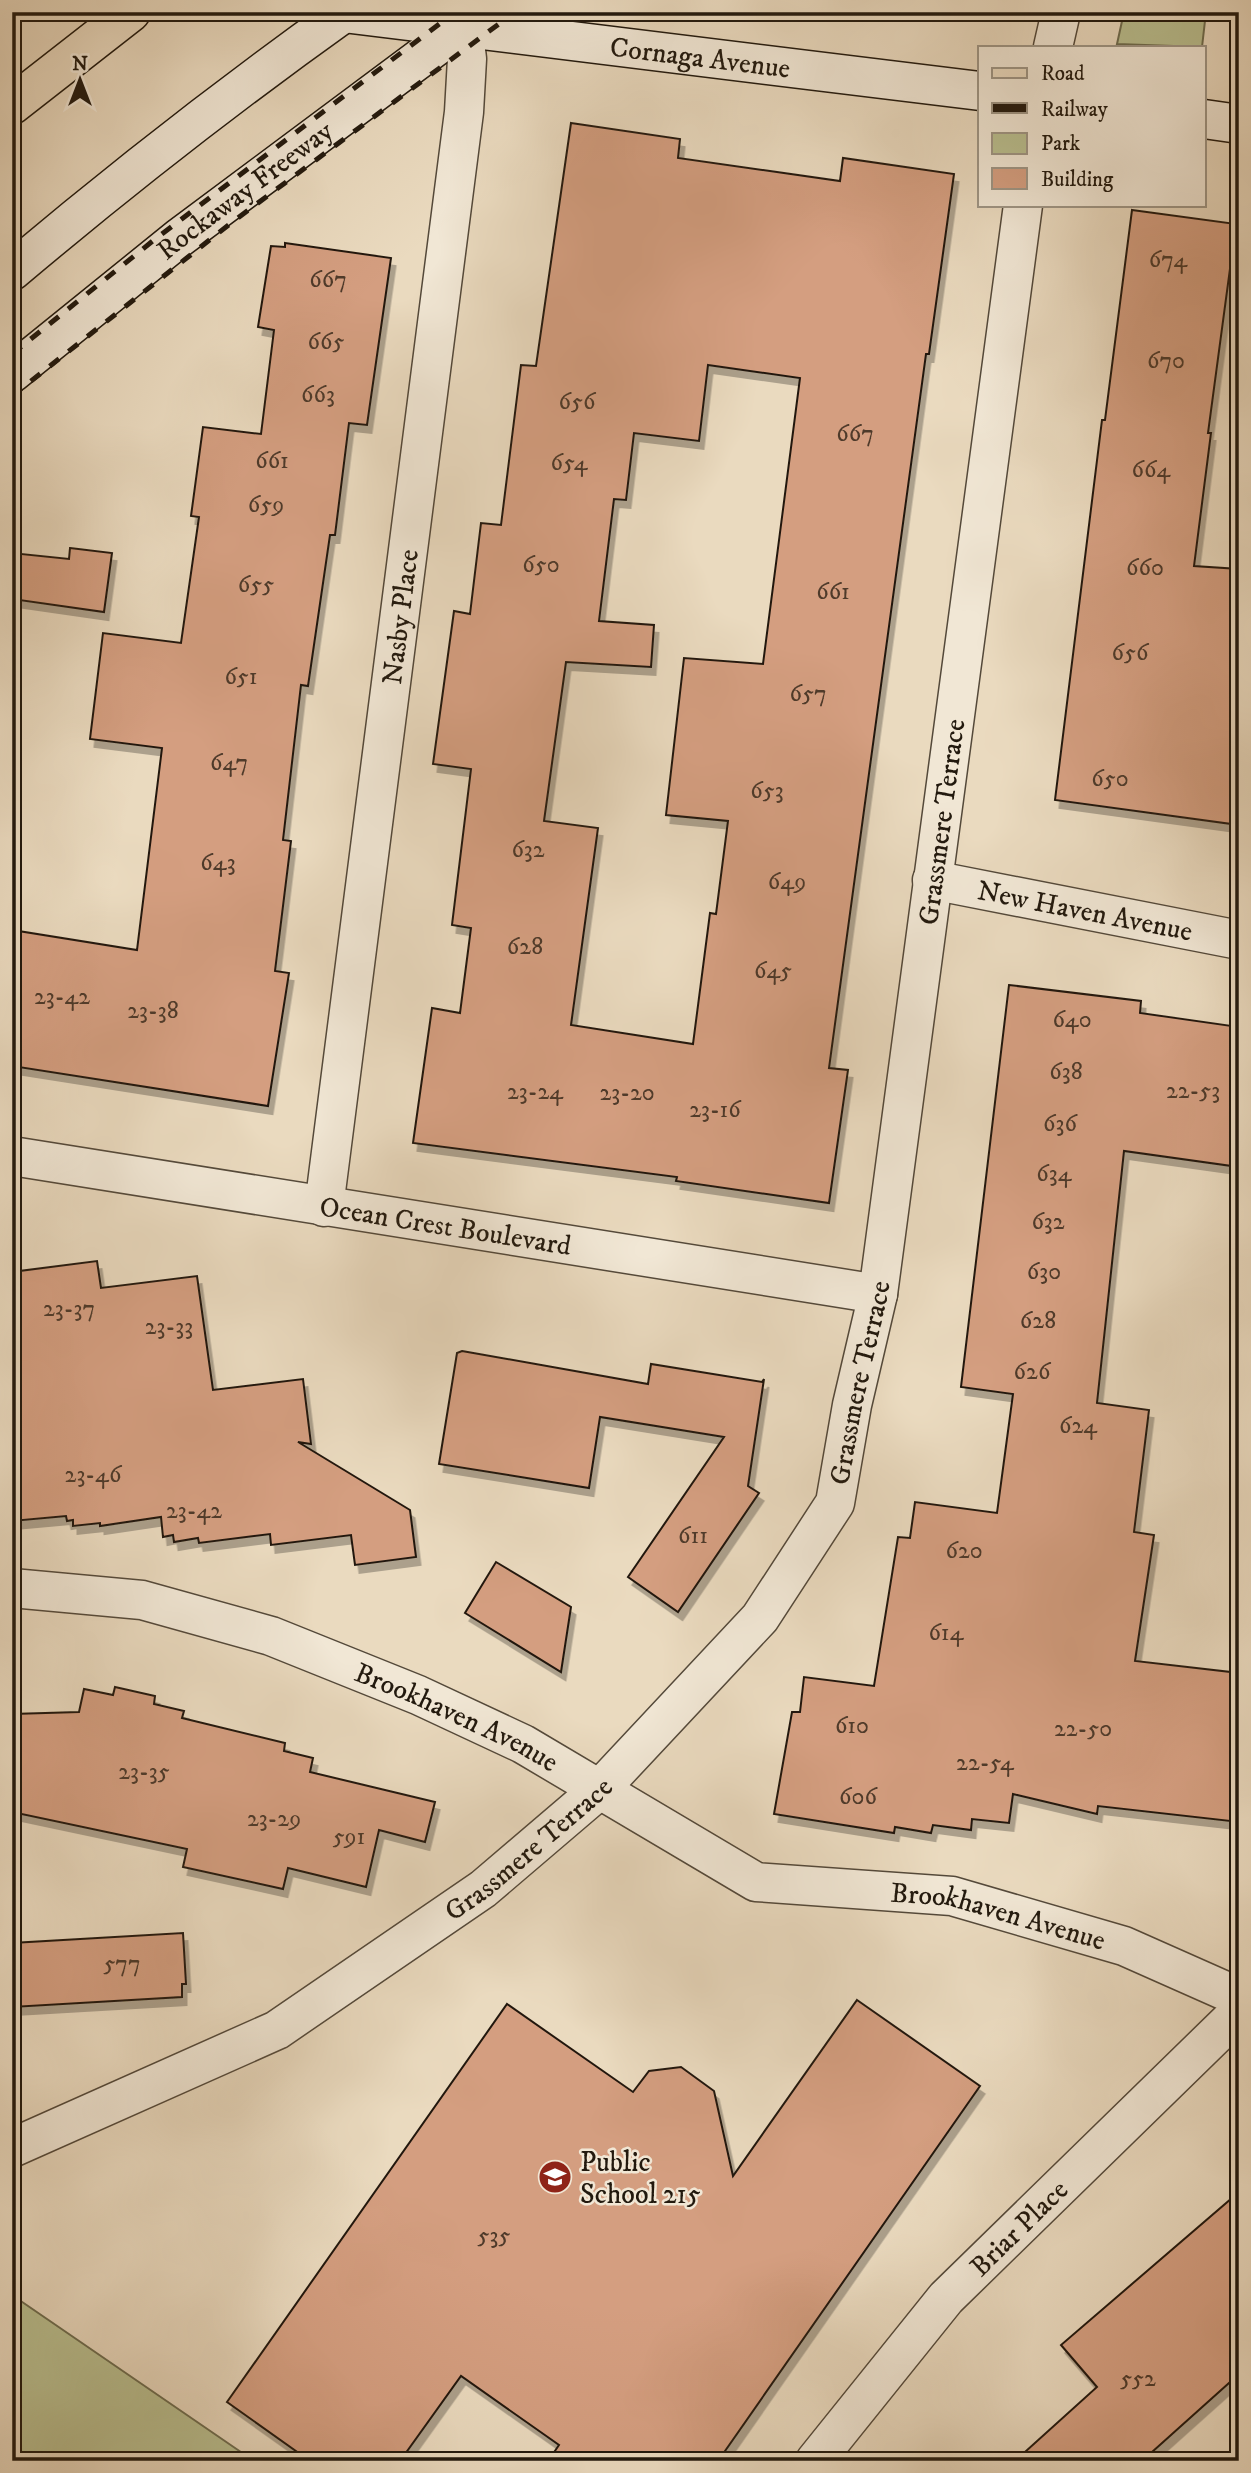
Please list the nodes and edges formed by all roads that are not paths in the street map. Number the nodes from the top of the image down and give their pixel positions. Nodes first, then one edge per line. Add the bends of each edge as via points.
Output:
1 (131, 12) edge
2 (335, 12) edge
3 (1061, 12) edge
4 (345, 13) edge
5 (472, 19) edge
6 (1053, 46) edge
7 (978, 91) edge
8 (12, 105) edge
9 (1206, 119) edge
10 (1239, 124) edge
11 (1023, 206) edge
12 (12, 271) edge
13 (12, 373) edge
14 (932, 880) junction
15 (1239, 940) edge
16 (12, 1156) edge
17 (324, 1207) junction
18 (878, 1294) junction
19 (12, 1588) edge
20 (599, 1790) junction
21 (1239, 1997) edge
22 (1239, 2012) edge
23 (12, 2148) edge
24 (815, 2461) edge

1 - 8 main road
2 - 4 street, Cornaga Avenue
3 - 6 street
4 - 5 street, Cornaga Avenue
4 - 12 street via 180,133
5 - 7 street, Cornaga Avenue
5 - 13 street, Rockaway Freeway via 201,221
5 - 17 street, Nasby Place via 464,112
9 - 10 street
11 - 14 street, Grassmere Terrace
14 - 15 street, New Haven Avenue
14 - 18 street, Grassmere Terrace
16 - 17 street, Ocean Crest Boulevard
17 - 18 street, Ocean Crest Boulevard
18 - 20 street, Grassmere Terrace via 835,1503 760,1618
19 - 20 street, Brookhaven Avenue via 142,1600 271,1636 418,1695 523,1744
20 - 21 street, Brookhaven Avenue via 755,1882 952,1896 1124,1946
20 - 23 street, Grassmere Terrace via 484,1889 277,2030
22 - 24 street, Briar Place via 946,2298

